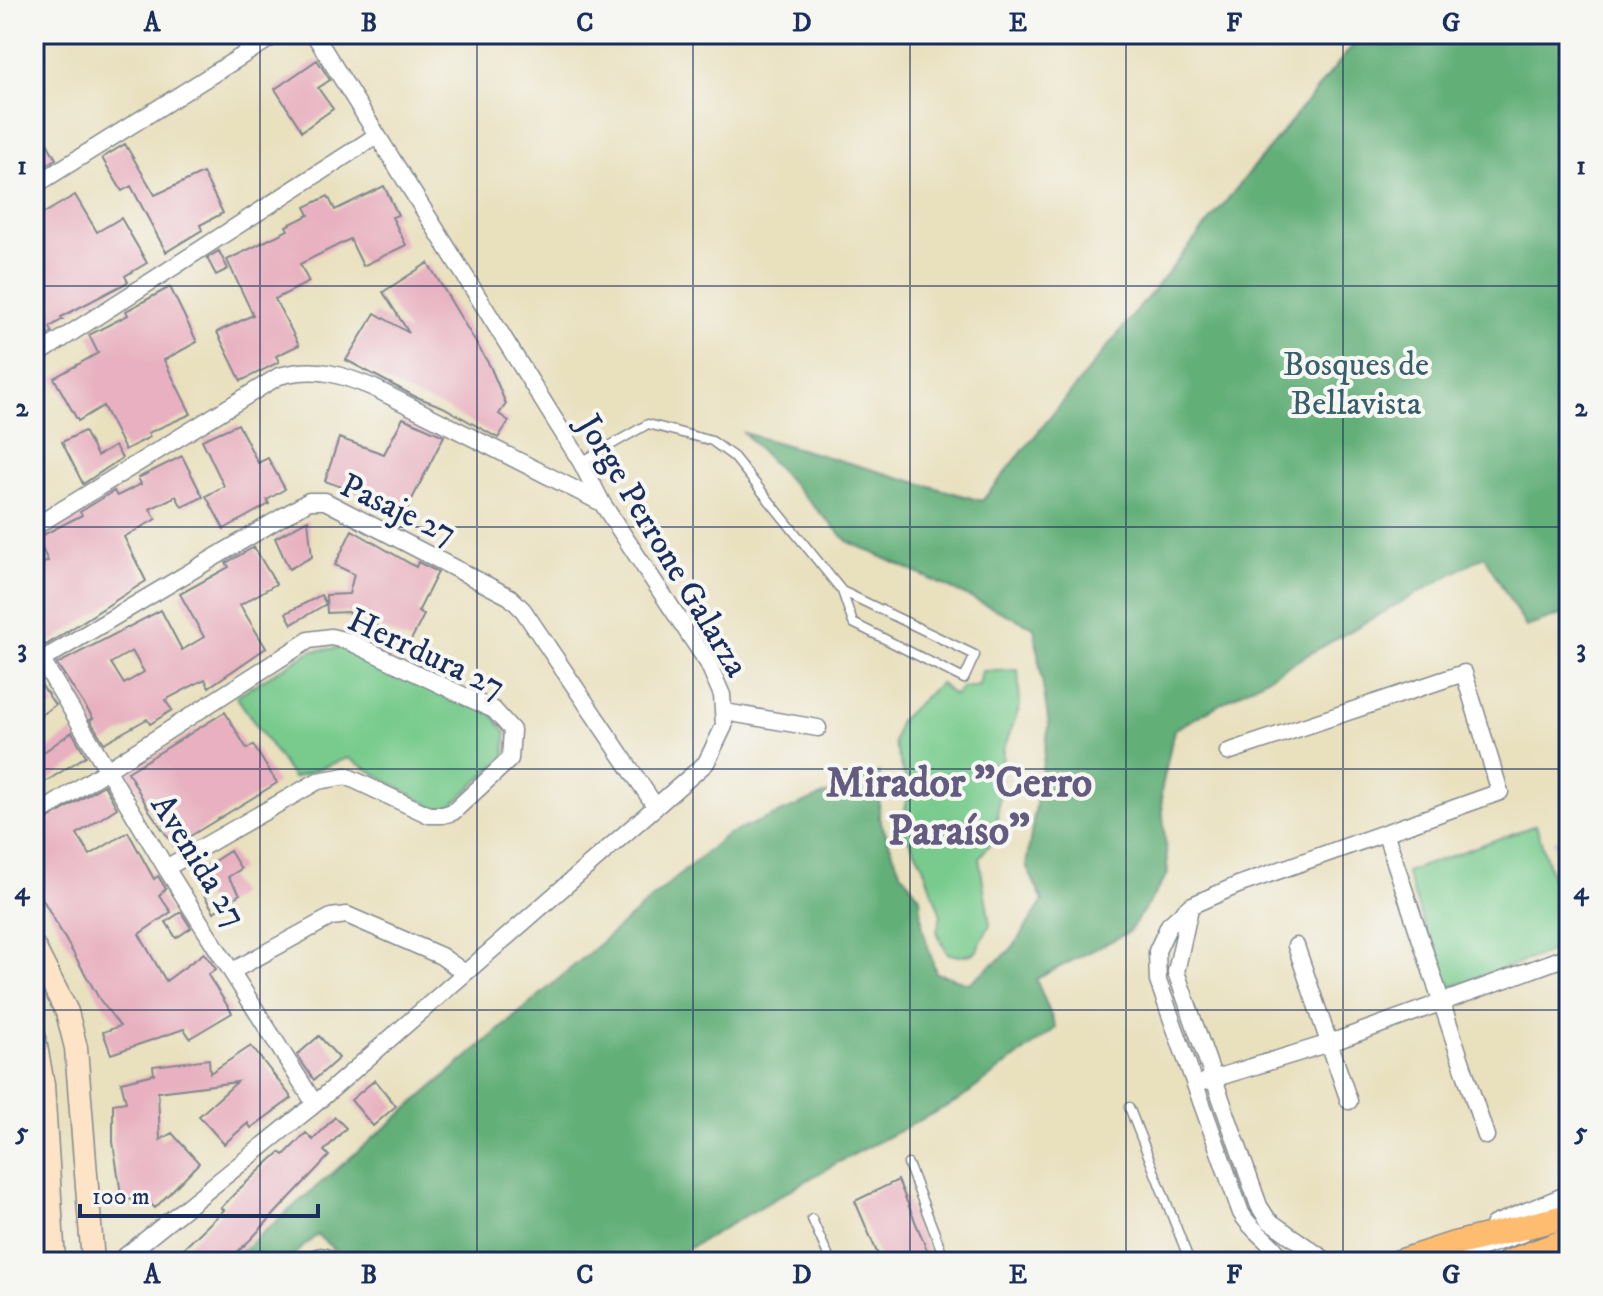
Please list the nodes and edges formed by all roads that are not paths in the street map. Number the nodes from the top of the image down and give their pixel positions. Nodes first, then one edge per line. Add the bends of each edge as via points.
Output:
1 (277, 34) edge
2 (314, 34) edge
3 (376, 136) junction
4 (34, 186) edge
5 (34, 357) edge
6 (581, 462) junction
7 (602, 503) junction
8 (34, 527) edge
9 (842, 591) junction
10 (38, 654) edge
11 (725, 712) junction
12 (818, 728) dead end
13 (1228, 752) dead end
14 (108, 768) junction
15 (656, 807) junction
16 (34, 817) edge
17 (1386, 835) junction
18 (166, 868) junction
19 (1190, 906) junction
20 (1296, 946) dead end
21 (34, 947) edge
22 (1569, 956) edge
23 (234, 970) junction
24 (465, 973) junction
25 (1442, 1002) junction
26 (34, 1035) edge
27 (1330, 1043) junction
28 (1215, 1079) junction
29 (1196, 1084) junction
30 (1349, 1101) dead end
31 (315, 1104) junction
32 (1129, 1107) dead end
33 (1486, 1136) dead end
34 (908, 1164) dead end
35 (1567, 1218) edge
36 (812, 1219) dead end
37 (1452, 1253) edge
38 (1569, 1256) edge
39 (54, 1262) edge
40 (93, 1262) edge
41 (118, 1262) edge
42 (299, 1262) edge
43 (340, 1262) edge
44 (831, 1262) edge
45 (946, 1262) edge
46 (1190, 1262) edge
47 (1282, 1262) edge
48 (1328, 1262) edge
49 (1399, 1262) edge
50 (1509, 1262) edge
51 (1553, 1262) edge

1 - 4 street
2 - 3 street, Jorge Perrone Galarza
3 - 5 street
3 - 6 street, Jorge Perrone Galarza
6 - 7 street, Jorge Perrone Galarza
6 - 9 lane via 648,424 712,441 734,457
7 - 8 street via 374,388 304,369 279,376
7 - 11 street, Jorge Perrone Galarza via 708,663
9 - 9 lane via 975,655 964,679 853,623
10 - 14 street, Avenida 27
10 - 15 street, Pasaje 27 via 309,501 325,501 510,597
11 - 12 street
11 - 15 street, Jorge Perrone Galarza via 714,752
13 - 17 street via 1464,673 1500,792
14 - 16 street, Herrdura 27
14 - 18 street, Avenida 27
14 - 18 street, Herrdura 27 via 297,647 331,637 494,710 512,730 510,759 453,812 429,815 346,776 332,776
15 - 24 street, Jorge Perrone Galarza
17 - 19 street
17 - 25 street
18 - 23 street, Avenida 27
19 - 28 street via 1176,972
19 - 29 street via 1169,925 1157,951 1158,981
20 - 27 street
21 - 40 main road via 67,1012 76,1048
22 - 25 street
23 - 24 street via 331,917 347,915 441,956
23 - 31 street, Avenida 27
24 - 31 street, Jorge Perrone Galarza
25 - 27 street
25 - 33 street
26 - 39 main road via 43,1085
27 - 28 street
27 - 30 street
28 - 29 street
28 - 48 street via 1262,1214
29 - 47 street via 1241,1213
31 - 41 street, Jorge Perrone Galarza
32 - 46 lane
34 - 45 lane
35 - 37 main road
35 - 50 main road
36 - 44 lane
37 - 49 main road
38 - 51 street
42 - 43 lane via 325,1251

